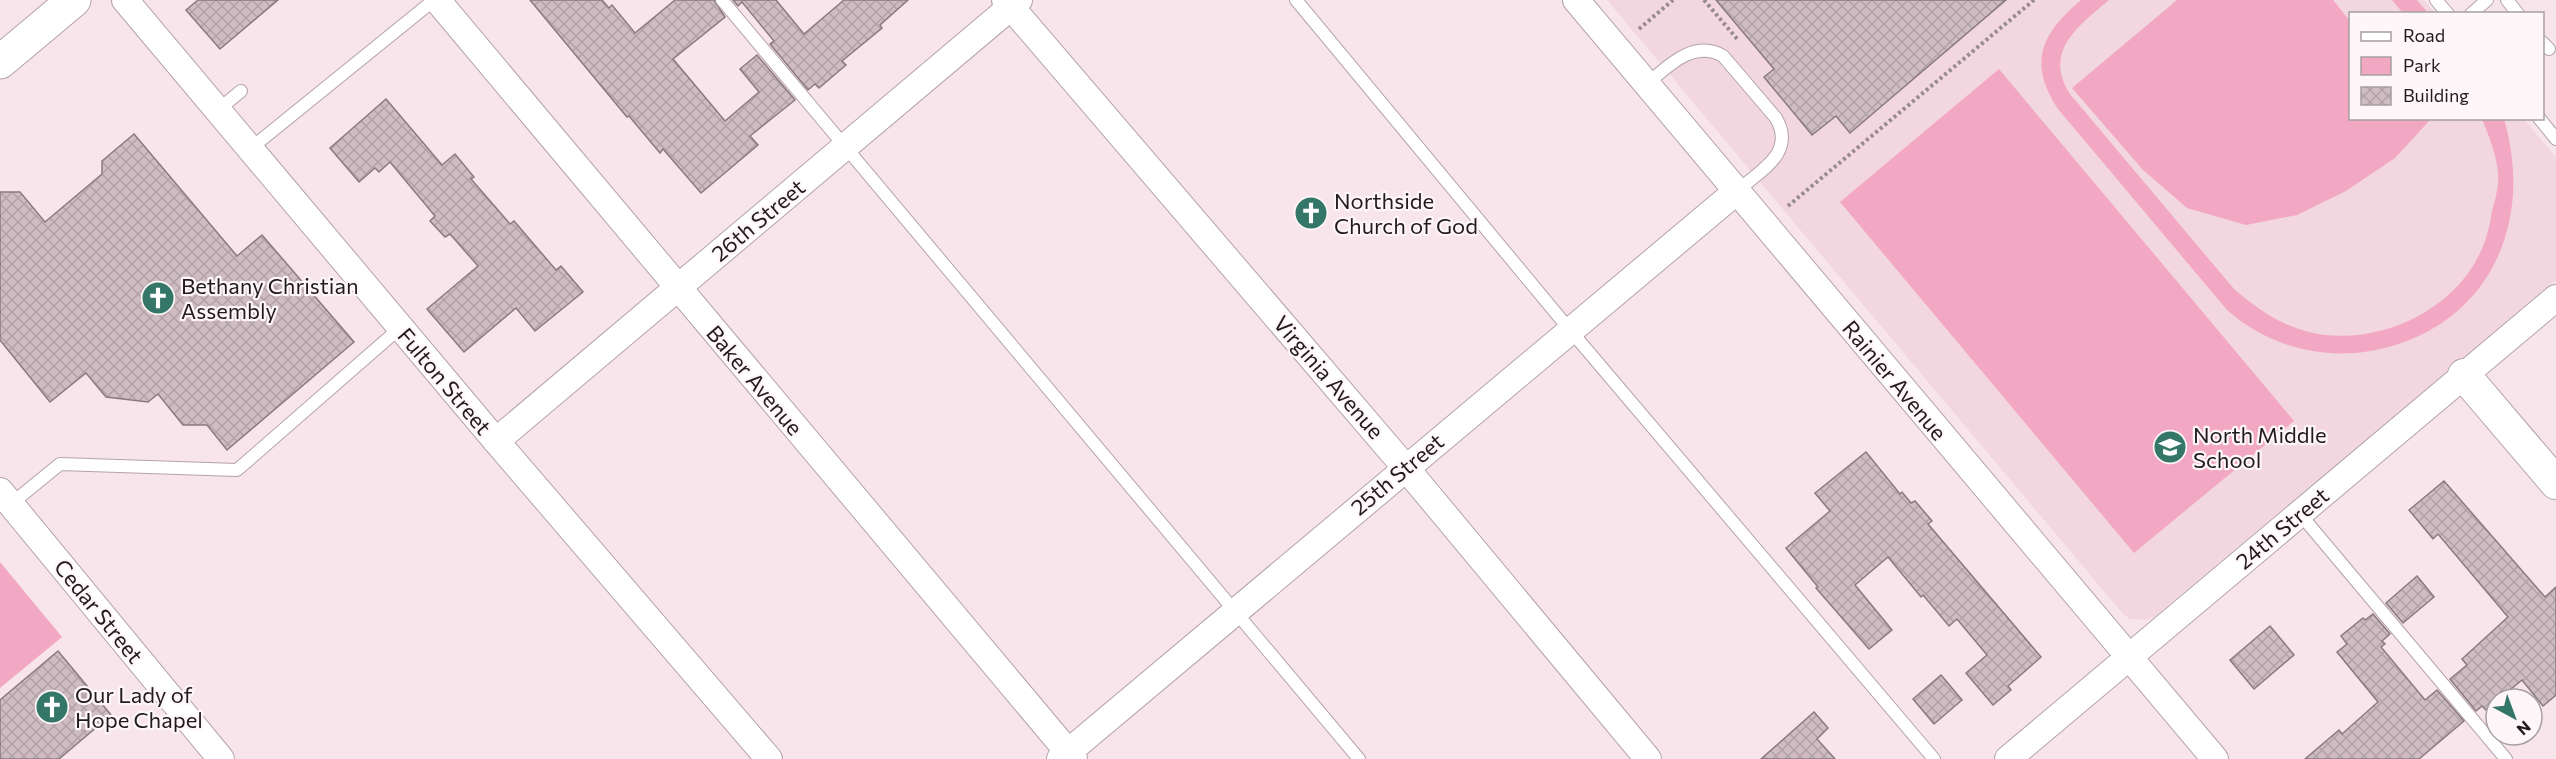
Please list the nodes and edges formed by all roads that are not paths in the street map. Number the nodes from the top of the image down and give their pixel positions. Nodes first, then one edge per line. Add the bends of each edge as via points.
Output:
1 (74, 0) edge
2 (125, 0) edge
3 (435, 0) edge
4 (722, 0) edge
5 (1296, 0) edge
6 (1576, 0) edge
7 (2436, 0) edge
8 (2487, 0) edge
9 (2507, 0) edge
10 (1012, 2) edge
11 (2446, 12) edge
12 (2472, 12) edge
13 (2516, 12) edge
14 (0, 62) edge
15 (1647, 84) junction
16 (241, 91) dead end
17 (218, 110) junction
18 (2541, 120) edge
19 (2556, 139) edge
20 (846, 146) junction
21 (250, 149) junction
22 (1737, 191) junction
23 (678, 288) junction
24 (2556, 298) edge
25 (400, 327) junction
26 (1570, 330) junction
27 (2464, 375) junction
28 (496, 441) junction
29 (1406, 467) junction
30 (2556, 483) edge
31 (3, 497) edge
32 (2300, 514) junction
33 (1236, 612) junction
34 (2129, 657) junction
35 (1067, 757) edge
36 (221, 759) edge
37 (770, 759) edge
38 (1359, 759) edge
39 (1648, 759) edge
40 (1934, 759) edge
41 (2008, 759) edge
42 (2215, 759) edge
43 (2506, 759) edge

1 - 14 main road
2 - 17 street, Fulton Street
3 - 21 lane
3 - 23 street, Baker Avenue
4 - 20 lane
5 - 26 lane
6 - 15 street, Rainier Avenue
7 - 11 lane
8 - 12 lane
9 - 13 lane
10 - 20 street, 26th Street
10 - 29 street, Virginia Avenue
15 - 22 street, Rainier Avenue
15 - 22 lane via 1686,55 1700,50 1715,51 1776,118 1783,129 1778,154
16 - 17 lane
17 - 21 street, Fulton Street
18 - 19 lane
20 - 23 street, 26th Street
20 - 33 lane
21 - 25 street, Fulton Street
22 - 26 street, 25th Street
22 - 34 street, Rainier Avenue
23 - 28 street, 26th Street
23 - 35 street, Baker Avenue
24 - 27 street, 24th Street
25 - 28 street, Fulton Street
25 - 31 lane via 237,470 60,464
26 - 29 street, 25th Street
26 - 40 lane
27 - 30 street
27 - 32 street, 24th Street
28 - 37 street, Fulton Street
29 - 33 street, 25th Street
29 - 39 street, Virginia Avenue
31 - 36 street, Cedar Street
32 - 34 street, 24th Street
32 - 43 lane
33 - 35 street, 25th Street
33 - 38 lane
34 - 41 street, 24th Street
34 - 42 street, Rainier Avenue

